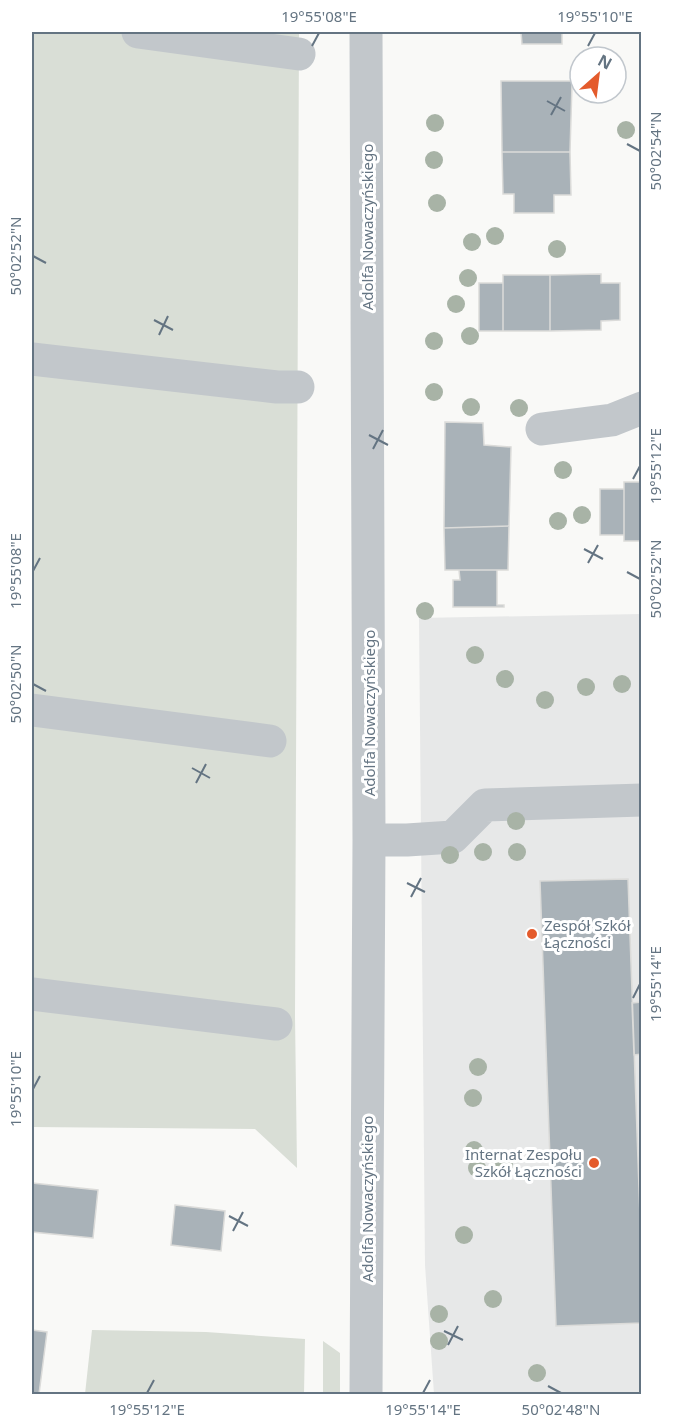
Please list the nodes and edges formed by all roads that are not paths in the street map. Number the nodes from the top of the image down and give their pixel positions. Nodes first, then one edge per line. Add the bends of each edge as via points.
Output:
1 (138, 32) edge
2 (366, 32) edge
3 (299, 54) dead end
4 (32, 358) edge
5 (298, 387) dead end
6 (642, 408) edge
7 (542, 429) dead end
8 (32, 710) edge
9 (270, 741) dead end
10 (642, 800) edge
11 (369, 840) junction
12 (32, 994) edge
13 (276, 1024) dead end
14 (366, 1395) edge

1 - 3 street
2 - 11 street, Adolfa Nowaczyńskiego
4 - 5 street
6 - 7 street via 612,420
8 - 9 street
10 - 11 street via 485,805 453,837
11 - 14 street, Adolfa Nowaczyńskiego
12 - 13 street

